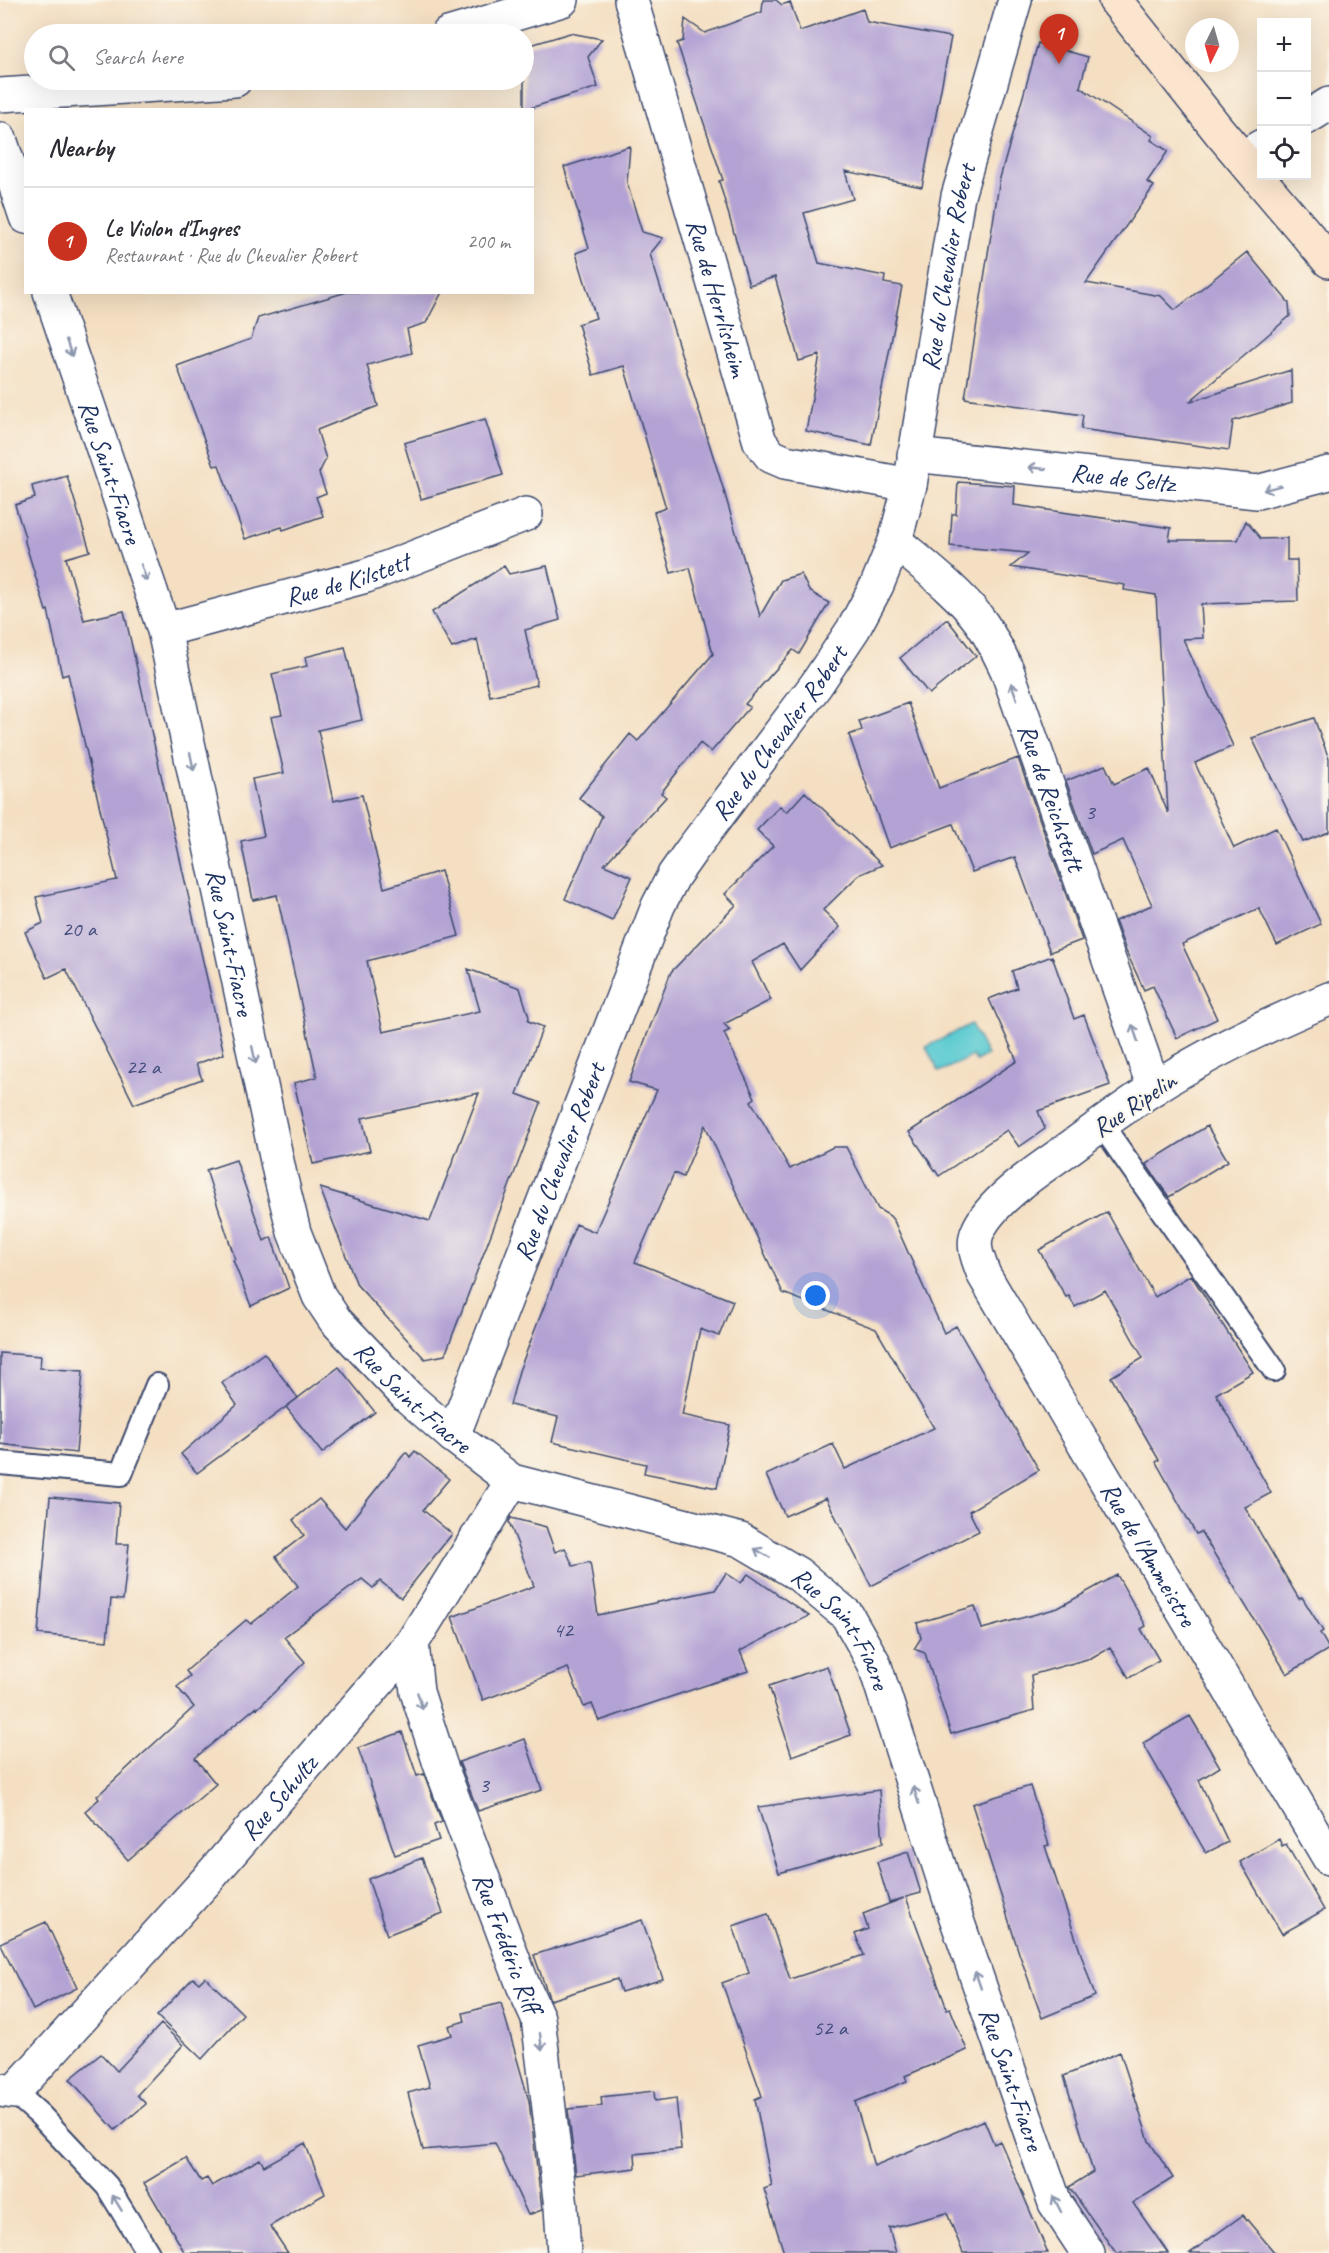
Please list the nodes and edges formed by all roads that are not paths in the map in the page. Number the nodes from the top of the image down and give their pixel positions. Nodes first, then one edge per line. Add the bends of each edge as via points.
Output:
1 (562, 0) edge
2 (631, 0) edge
3 (1015, 0) edge
4 (1115, 0) edge
5 (482, 24) edge
6 (78, 90) edge
7 (0, 95) edge
8 (1329, 104) edge
9 (1311, 115) edge
10 (0, 139) edge
11 (1252, 152) edge
12 (24, 211) edge
13 (1329, 261) edge
14 (51, 294) edge
15 (912, 470) junction
16 (1329, 473) edge
17 (526, 514) dead end
18 (895, 541) junction
19 (164, 630) junction
20 (1329, 999) edge
21 (1154, 1088) junction
22 (1102, 1125) junction
23 (975, 1250) joint
24 (1274, 1370) dead end
25 (157, 1385) dead end
26 (453, 1436) junction
27 (0, 1463) edge
28 (512, 1481) junction
29 (412, 1643) junction
30 (1329, 1857) edge
31 (7, 2091) edge
32 (148, 2253) edge
33 (564, 2253) edge
34 (1088, 2253) edge

1 - 5 street
2 - 15 street, Rue de Herrlisheim via 760,442 771,456 785,462
3 - 15 street, Rue du Chevalier Robert via 958,196
4 - 11 main road
6 - 7 street
8 - 9 street
10 - 12 street
11 - 13 main road
14 -> 19 street, Rue Saint-Fiacre
16 -> 15 street, Rue de Seltz via 1257,492
15 - 18 street, Rue du Chevalier Robert
17 - 19 street, Rue de Kilstett via 366,576
21 -> 18 street, Rue de Reichstett via 996,645 979,620
18 - 26 street, Rue du Chevalier Robert via 854,628 674,875 658,906
19 -> 26 street, Rue Saint-Fiacre via 294,1232 319,1296 335,1320 407,1396
20 - 21 street, Rue Ripelin via 1213,1053
21 - 22 street, Rue Ripelin
22 - 23 street, Rue Ripelin via 989,1212 977,1234
22 - 24 lane
23 - 30 street, Rue de l'Ammeistre via 984,1275
25 - 27 lane via 121,1474
26 - 28 street, Rue Saint-Fiacre
28 - 29 street, Rue Schultz
34 -> 28 street, Rue Saint-Fiacre via 1055,2203 951,1903 874,1663 847,1615 798,1574 741,1540
29 - 31 street, Rue Schultz via 207,1880
29 -> 33 street, Rue Frédéric Riff via 417,1692 440,1764 538,2018
32 -> 31 lane via 107,2186 40,2115

